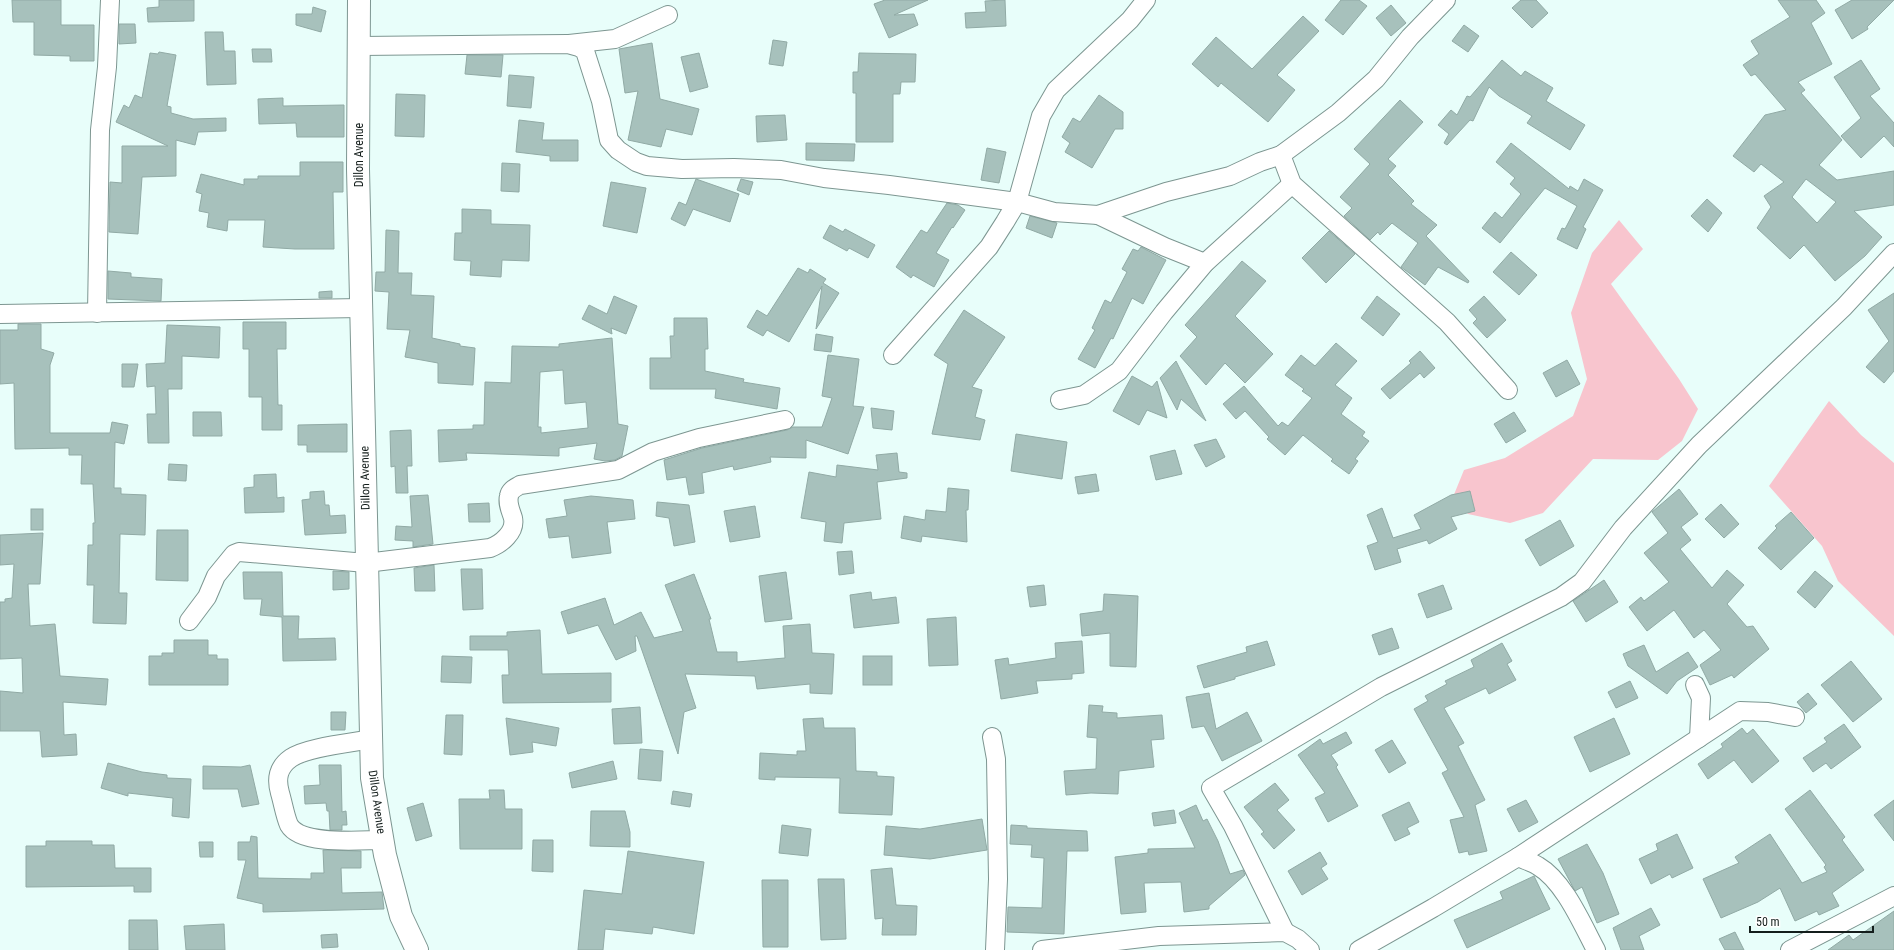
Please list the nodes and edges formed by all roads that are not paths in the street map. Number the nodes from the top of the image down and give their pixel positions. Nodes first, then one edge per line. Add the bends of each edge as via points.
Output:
1 (110, 0) edge
2 (359, 0) edge
3 (1146, 0) edge
4 (1446, 0) edge
5 (668, 14) dead end
6 (568, 44) junction
7 (360, 46) junction
8 (1281, 155) junction
9 (1292, 184) junction
10 (1017, 202) junction
11 (1098, 214) junction
12 (1894, 253) edge
13 (1205, 263) junction
14 (361, 308) junction
15 (98, 313) junction
16 (0, 314) edge
17 (893, 355) dead end
18 (1508, 390) dead end
19 (1060, 400) dead end
20 (785, 420) dead end
21 (366, 563) junction
22 (189, 621) dead end
23 (1695, 685) dead end
24 (1795, 718) dead end
25 (992, 737) dead end
26 (1699, 738) junction
27 (371, 739) junction
28 (382, 840) junction
29 (1518, 857) junction
30 (1894, 896) edge
31 (1285, 932) junction
32 (417, 950) edge
33 (995, 950) edge
34 (1042, 950) edge
35 (1310, 950) edge
36 (1359, 950) edge
37 (1596, 950) edge
38 (1790, 950) edge

1 - 15 street via 107,67 100,130
2 - 7 street, Dillon Avenue
3 - 10 street via 1130,20 1056,90 1042,116
4 - 8 street via 1410,37 1376,79 1338,113
5 - 6 street via 615,39
6 - 7 street
6 - 10 street via 585,51 601,101 609,140 618,150 647,166 781,170 824,178
7 - 14 street, Dillon Avenue via 358,169
8 - 9 street
8 - 11 street via 1230,176 1166,192
9 - 13 street
9 - 18 street via 1447,322
10 - 11 street via 1054,212
10 - 17 street via 989,247
11 - 13 street via 1165,247
12 - 31 street via 1844,306 1699,445 1623,528 1582,582 1561,597 1382,687 1211,788 1233,826
13 - 19 street via 1119,372 1084,395
14 - 15 street
14 - 21 street, Dillon Avenue
15 - 16 street
20 - 21 street via 699,438 653,452 618,470 520,485 511,491 508,497 514,519 511,530 503,542 490,548
21 - 22 street via 239,552 234,554 216,576 207,598
21 - 27 street, Dillon Avenue
23 - 26 street via 1701,698
24 - 26 street via 1768,712 1740,711
25 - 33 street via 996,759 998,878
26 - 29 street
27 - 28 street, Dillon Avenue via 372,778
27 - 28 street via 302,753 290,759 277,781 290,825 296,832 320,839
28 - 32 street, Dillon Avenue via 401,916
29 - 36 street
29 - 37 street via 1538,866 1554,878
30 - 38 street
31 - 34 street via 1160,936
31 - 35 street

